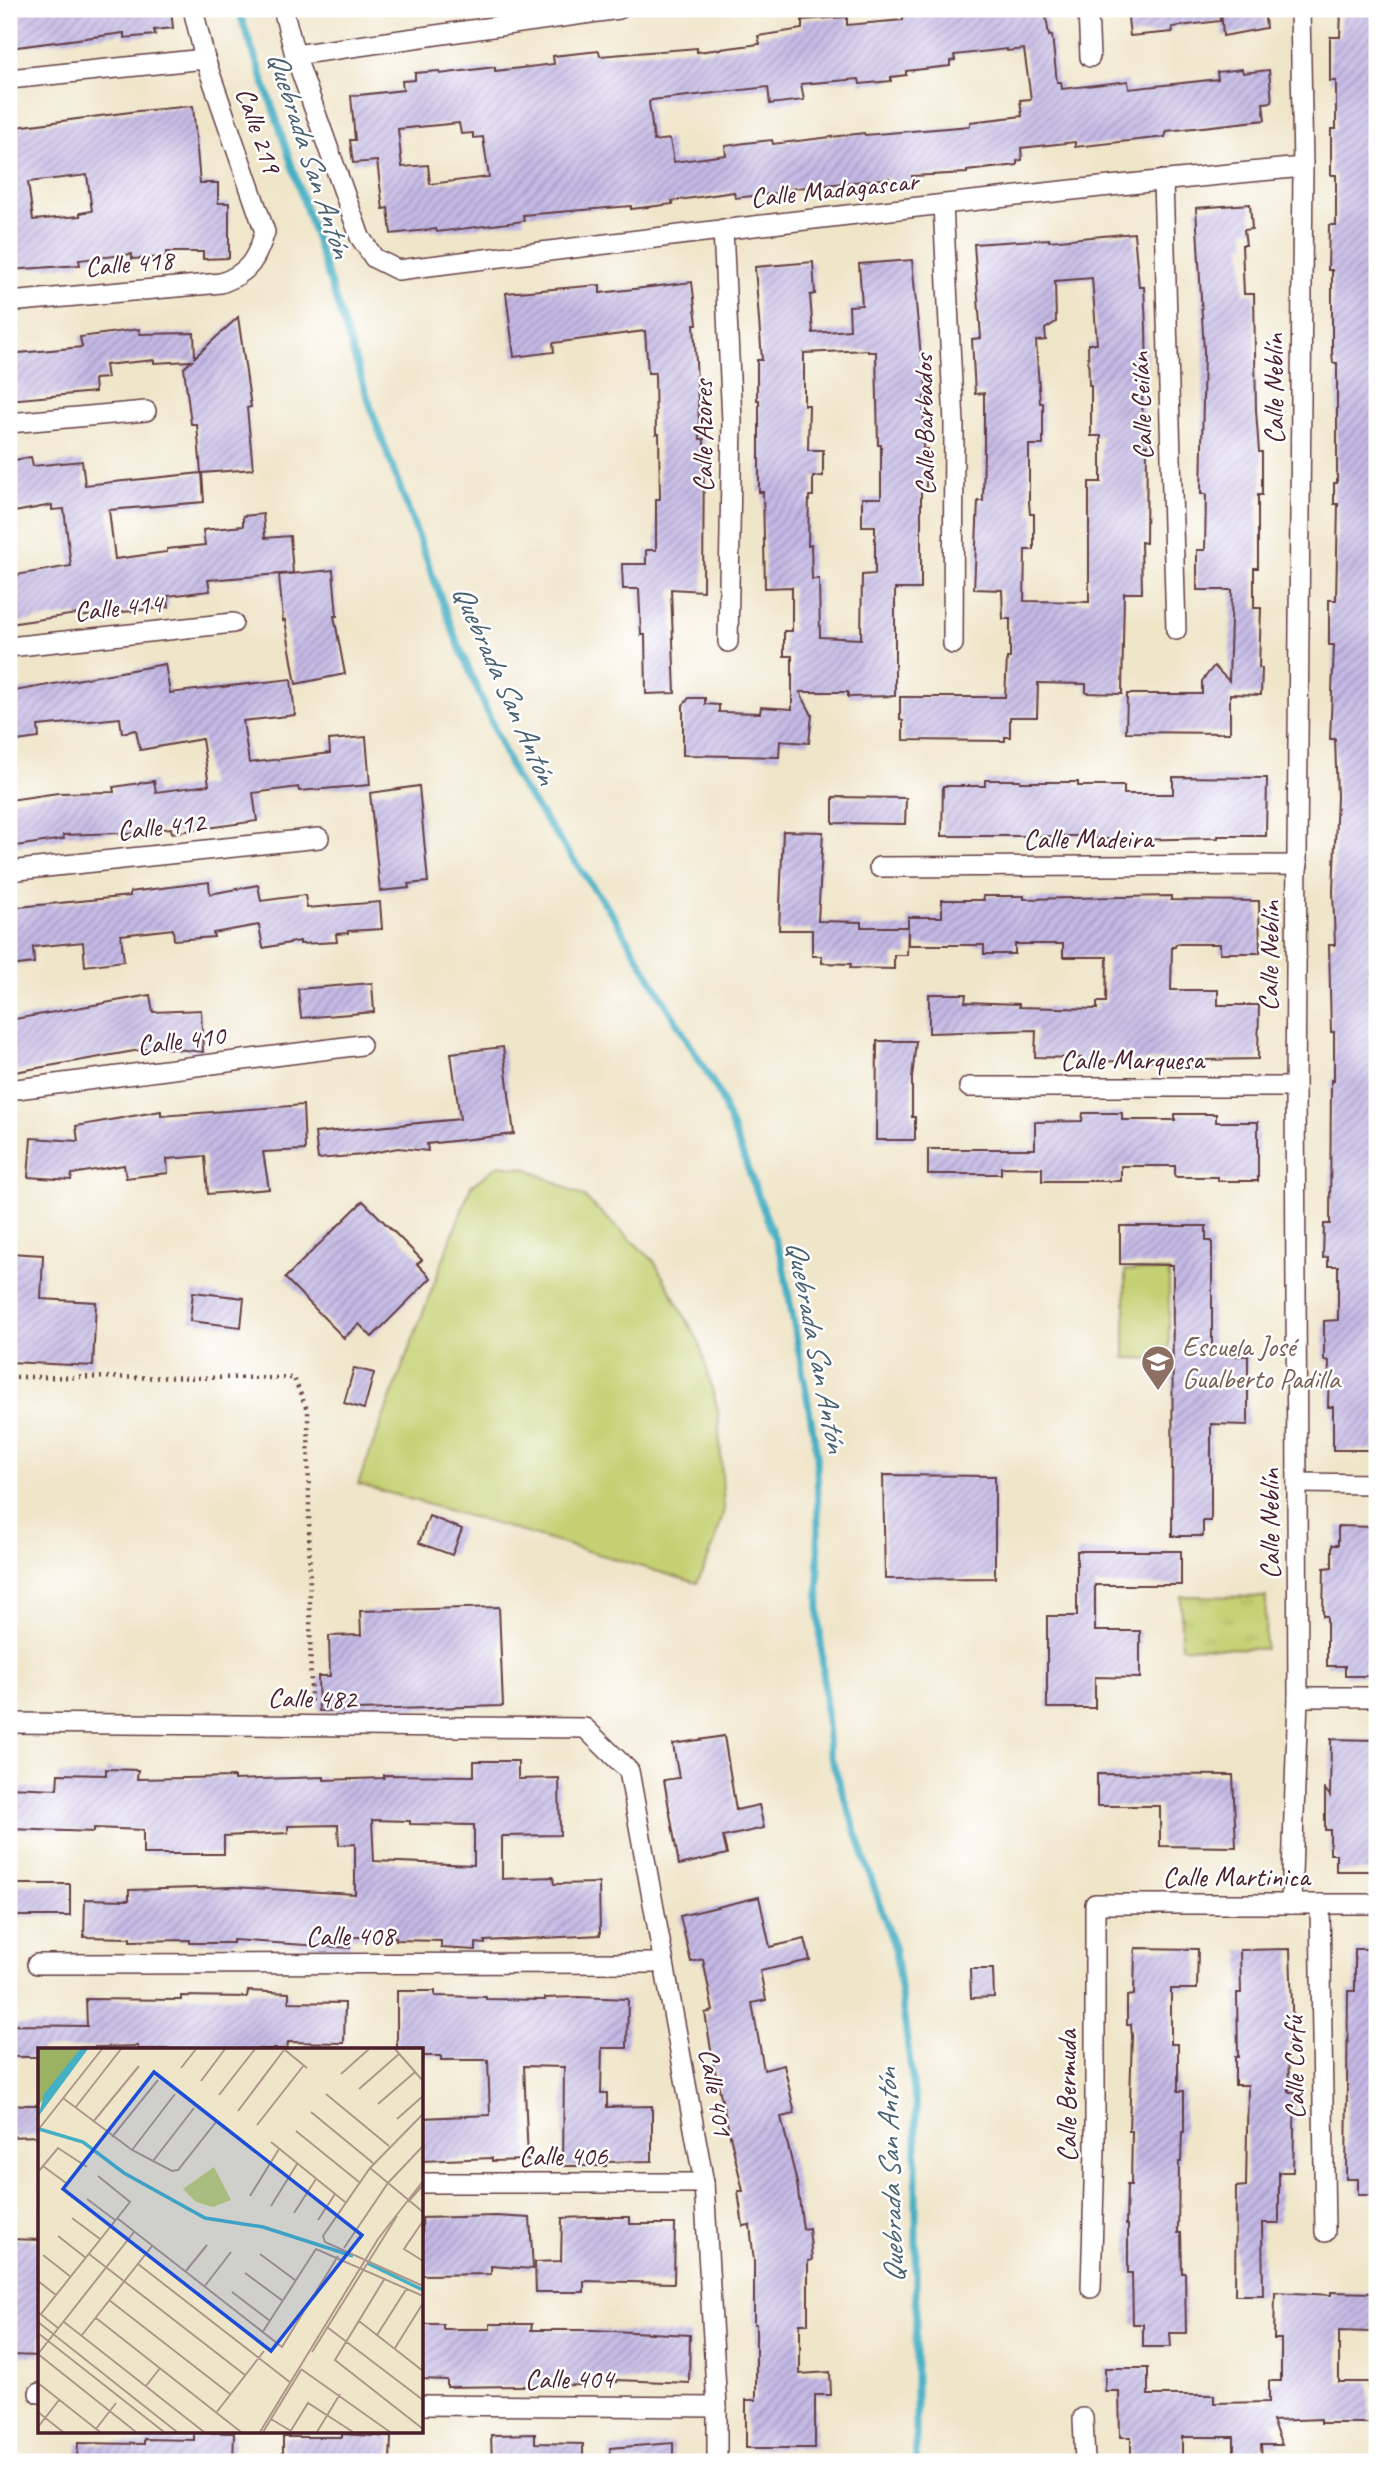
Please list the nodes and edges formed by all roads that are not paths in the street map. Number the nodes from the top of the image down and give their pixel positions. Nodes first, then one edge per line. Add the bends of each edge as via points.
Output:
1 (193, 9) edge
2 (283, 9) edge
3 (619, 9) edge
4 (1088, 9) edge
5 (1300, 9) edge
6 (295, 55) junction
7 (1090, 57) dead end
8 (205, 60) junction
9 (9, 79) edge
10 (1303, 167) junction
11 (1163, 180) junction
12 (943, 205) junction
13 (723, 229) junction
14 (249, 267) joint
15 (9, 302) edge
16 (146, 411) dead end
17 (9, 424) edge
18 (233, 623) dead end
19 (1176, 630) dead end
20 (728, 642) dead end
21 (953, 644) dead end
22 (9, 647) edge
23 (319, 838) dead end
24 (1298, 865) junction
25 (879, 867) dead end
26 (9, 871) edge
27 (361, 1045) dead end
28 (969, 1087) dead end
29 (1295, 1087) junction
30 (9, 1090) edge
31 (1297, 1483) junction
32 (1377, 1484) edge
33 (1298, 1697) junction
34 (1377, 1697) edge
35 (12, 1723) dead end
36 (603, 1746) joint
37 (1095, 1904) joint
38 (1291, 1904) junction
39 (1320, 1904) junction
40 (1377, 1904) edge
41 (664, 1962) junction
42 (37, 1964) dead end
43 (424, 2183) edge
44 (704, 2183) junction
45 (1325, 2232) dead end
46 (1091, 2288) dead end
47 (424, 2405) edge
48 (717, 2407) junction
49 (1083, 2418) dead end
50 (717, 2462) edge
51 (1085, 2462) edge

1 - 8 street, Calle 219
2 - 6 street
3 - 6 street
4 - 7 street
5 - 10 street, Calle Neblín
6 - 13 street, Calle Madagascar via 360,237 374,258 398,270
8 - 9 street
8 - 14 street, Calle 219 via 265,232
10 - 11 street, Calle Madagascar
10 - 24 street, Calle Neblín
11 - 12 street, Calle Madagascar
11 - 19 street, Calle Ceilán
12 - 13 street, Calle Madagascar
12 - 21 street, Calle Barbados via 954,423
13 - 20 street, Calle Azores via 732,421
14 - 15 street, Calle 418 via 221,283
16 - 17 street
18 - 22 street, Calle 414
23 - 26 street, Calle 412
24 - 25 street, Calle Madeira
24 - 29 street, Calle Neblín
27 - 30 street, Calle 410
28 - 29 street, Calle Marquesa
29 - 31 street, Calle Neblín
31 - 32 street
31 - 33 street, Calle Neblín
33 - 34 street
33 - 38 street, Calle Neblín
35 - 36 street, Calle 482 via 584,1728
36 - 41 street, Calle 401 via 629,1771
37 - 38 street, Calle Martinica
37 - 46 street, Calle Bermuda
38 - 39 street, Calle Martinica
39 - 40 street, Calle Martinica
39 - 45 street, Calle Corfú
41 - 42 street, Calle 408
41 - 44 street, Calle 401
43 - 44 street, Calle 406
44 - 48 street, Calle 401
47 - 48 street, Calle 404
48 - 50 street, Calle 401
49 - 51 street

